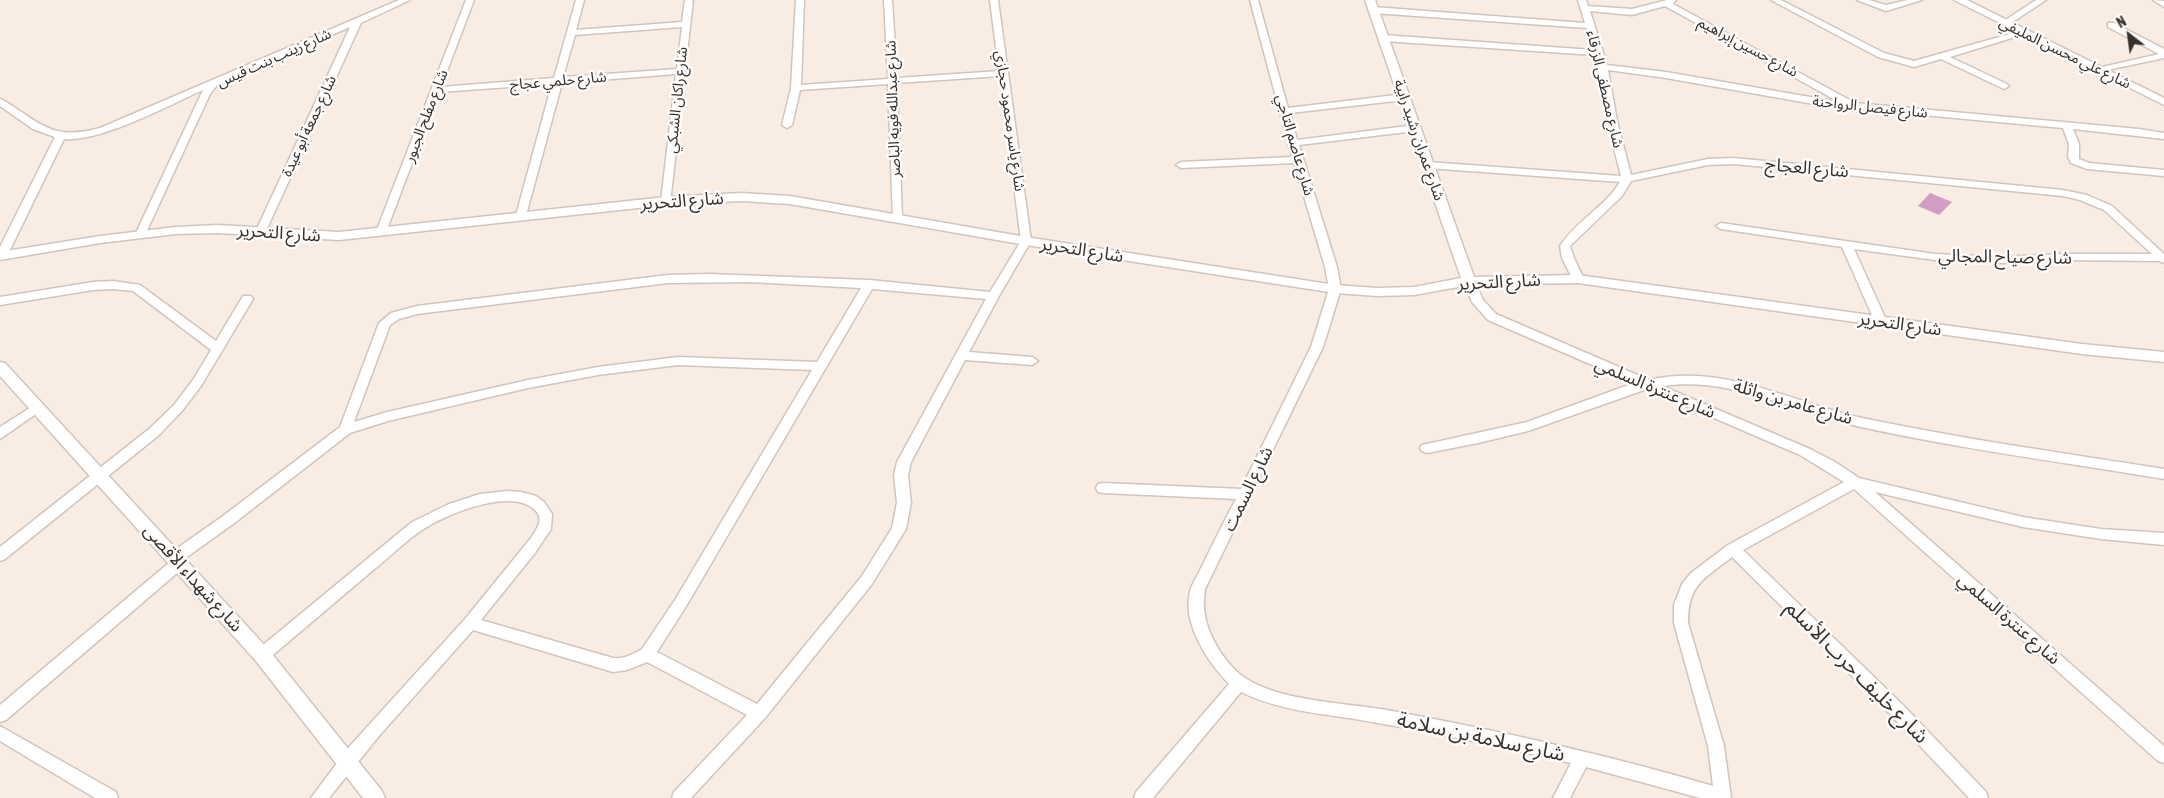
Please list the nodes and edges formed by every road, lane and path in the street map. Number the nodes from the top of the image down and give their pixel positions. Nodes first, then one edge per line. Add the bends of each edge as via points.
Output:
1 (406, 0) edge
2 (470, 0) edge
3 (580, 0) edge
4 (689, 0) edge
5 (800, 0) edge
6 (888, 0) edge
7 (994, 0) edge
8 (1254, 0) edge
9 (1775, 0) edge
10 (1861, 0) edge
11 (1918, 0) edge
12 (1959, 0) edge
13 (2042, 0) edge
14 (2157, 0) edge
15 (1671, 1) edge
16 (1584, 4) edge
17 (2164, 4) edge
18 (1371, 5) edge
19 (357, 21) junction
20 (2005, 23) junction
21 (686, 24) junction
22 (2111, 25) dead end
23 (1590, 26) junction
24 (572, 33) junction
25 (2024, 33) junction
26 (1383, 38) junction
27 (1598, 53) junction
28 (2164, 54) edge
29 (1941, 56) junction
30 (1603, 67) junction
31 (2101, 70) junction
32 (680, 71) junction
33 (1004, 72) junction
34 (215, 82) junction
35 (558, 82) junction
36 (892, 82) junction
37 (2004, 86) dead end
38 (796, 88) junction
39 (435, 90) junction
40 (2145, 93) junction
41 (1404, 96) junction
42 (0, 102) edge
43 (2164, 102) edge
44 (2164, 105) edge
45 (1855, 106) junction
46 (1284, 111) junction
47 (787, 125) dead end
48 (2066, 126) junction
49 (1415, 128) junction
50 (2164, 131) edge
51 (2139, 132) junction
52 (2164, 136) edge
53 (60, 137) junction
54 (1293, 143) junction
55 (1298, 160) junction
56 (1180, 165) dead end
57 (1428, 165) junction
58 (2164, 173) edge
59 (1627, 179) junction
60 (666, 201) junction
61 (521, 215) junction
62 (897, 218) junction
63 (1721, 226) dead end
64 (261, 231) junction
65 (381, 232) junction
66 (140, 235) junction
67 (1026, 241) junction
68 (1846, 244) junction
69 (1, 256) edge
70 (2163, 259) edge
71 (1578, 279) junction
72 (1469, 281) junction
73 (869, 284) junction
74 (1335, 289) junction
75 (993, 296) junction
76 (248, 299) dead end
77 (0, 301) edge
78 (1881, 322) junction
79 (218, 349) junction
80 (961, 356) junction
81 (2164, 357) edge
82 (1032, 361) dead end
83 (820, 366) junction
84 (0, 367) edge
85 (1646, 384) junction
86 (36, 408) junction
87 (345, 430) junction
88 (0, 434) edge
89 (1427, 448) dead end
90 (2164, 474) edge
91 (99, 477) junction
92 (1855, 482) junction
93 (1103, 488) dead end
94 (1246, 494) junction
95 (2164, 539) edge
96 (1733, 549) junction
97 (0, 555) edge
98 (177, 560) junction
99 (470, 623) junction
100 (647, 654) junction
101 (262, 655) junction
102 (1239, 684) junction
103 (759, 713) junction
104 (0, 715) edge
105 (0, 733) edge
106 (2164, 756) edge
107 (1582, 759) junction
108 (346, 760) junction
109 (110, 798) edge
110 (319, 798) edge
111 (375, 798) edge
112 (680, 798) edge
113 (1142, 798) edge
114 (1561, 798) edge
115 (1723, 798) edge
116 (1980, 798) edge

1 - 19 street, شارع زينب بنت قيس
2 - 39 street, شارع مفلح الجبور
3 - 24 street
4 - 21 street, شارع راكان الشبكي
5 - 38 street
6 - 36 street, شارع عبدالله فويه الباصر
7 - 33 street, شارع ياسر محمود حجازي
8 - 46 street, شارع عاصم التاجي
9 - 29 street via 1880,55 1914,64
10 - 11 street via 1881,8
12 - 20 street, شارع علي محسن المليفي
13 - 20 street
14 - 17 street
15 - 16 street via 1632,12
15 - 45 street, شارع حسين إبراهيم
16 - 23 street, شارع مصطفى الزرقاء
18 - 23 street
18 - 26 street, شارع عمران رشيد رابية
19 - 34 street, شارع زينب بنت قيس
19 - 64 street, شارع جمعة أبو عيدة
20 - 25 street, شارع علي محسن المليفي
21 - 24 street
21 - 32 street, شارع راكان الشبكي
22 - 28 street
23 - 27 street, شارع مصطفى الزرقاء
24 - 35 street
25 - 29 street
25 - 31 street, شارع علي محسن المليفي
26 - 27 street
26 - 41 street, شارع عمران رشيد رابية
27 - 30 street, شارع مصطفى الزرقاء
28 - 31 street
29 - 37 street
30 - 45 street, شارع فيصل الرواحنة
30 - 59 street, شارع مصطفى الزرقاء via 1612,121
31 - 40 street, شارع علي محسن المليفي
32 - 35 street, شارع حلمي عجاج
32 - 60 street, شارع راكان الشبكي
33 - 36 street
33 - 67 street, شارع ياسر محمود حجازي
34 - 53 street via 103,130
34 - 66 street, شارع زينب بنت قيس via 206,93
35 - 39 street, شارع حلمي عجاج
35 - 61 street
36 - 38 street
36 - 62 street, شارع عبدالله فويه الباصر
38 - 47 street
39 - 65 street, شارع مفلح الجبور
40 - 43 street, شارع علي محسن المليفي
40 - 44 street, شارع علي محسن المليفي
41 - 46 street
41 - 49 street, شارع عمران رشيد رابية
42 - 53 street via 49,134
45 - 48 street, شارع فيصل الرواحنة
46 - 54 street, شارع عاصم التاجي
48 - 51 street, شارع فيصل الرواحنة
48 - 58 street via 2074,144 2072,157 2081,164
49 - 54 street
49 - 57 street, شارع عمران رشيد رابية
50 - 51 street, شارع فيصل الرواحنة
51 - 52 street, شارع فيصل الرواحنة
53 - 69 street
54 - 55 street, شارع عاصم التاجي
55 - 56 street
55 - 74 street, شارع عاصم التاجي
57 - 59 street, شارع العجاج
57 - 72 street, شارع عمران رشيد رابية
59 - 70 street, شارع العجاج via 1708,162 1734,161 2083,197 2108,208
59 - 71 street via 1618,194 1565,246
60 - 61 street, شارع التحرير
60 - 62 street, شارع التحرير via 742,197 771,199
61 - 65 street, شارع التحرير
62 - 67 street, شارع التحرير
63 - 68 street, شارع صياح المجالي
64 - 65 street, شارع التحرير via 317,236
64 - 66 street, شارع التحرير via 203,229
66 - 69 street, شارع التحرير
67 - 74 street, شارع التحرير
67 - 75 street
68 - 70 street, شارع صياح المجالي via 1972,259
68 - 78 street
71 - 72 street, شارع التحرير
71 - 78 street, شارع التحرير
72 - 74 street, شارع التحرير via 1414,291
72 - 85 street, شارع عنترة السلمي via 1478,302 1492,317
73 - 75 street
73 - 83 street
73 - 87 street via 768,278 668,279 405,313 385,323
74 - 94 street, شارع السمت via 1317,347
75 - 80 street
76 - 79 street
77 - 79 street via 93,286 136,288
78 - 81 street, شارع التحرير
79 - 91 street via 178,408
80 - 82 street
80 - 103 street via 904,462 900,475 904,503 899,529 867,580
83 - 87 street via 678,361 598,371 422,407
83 - 100 street via 680,604
84 - 86 street, شارع شهداء الأقصى
85 - 89 street, شارع عامر بن واثلة via 1559,416 1477,440
85 - 90 street, شارع عامر بن واثلة via 1672,380 1737,383 1858,421
85 - 92 street, شارع عنترة السلمي via 1805,452
86 - 88 street
86 - 91 street, شارع شهداء الأقصى
87 - 98 street
91 - 97 street
91 - 98 street, شارع شهداء الأقصى
92 - 95 street via 2023,522 2101,534
92 - 96 street
92 - 106 street, شارع عنترة السلمي
93 - 94 street
94 - 102 street, شارع السمت via 1198,589 1196,606 1199,623 1209,644
96 - 115 street via 1696,577 1680,605 1682,623 1716,746
96 - 116 street, شارع خليف حرب الأسلم via 1897,710
98 - 101 street, شارع شهداء الأقصى
98 - 104 street
99 - 100 street via 613,665 635,662
99 - 101 street via 546,525 545,514 531,499 499,496 472,502 445,511 417,526
99 - 108 street
100 - 103 street
101 - 108 street, شارع شهداء الأقصى
102 - 107 street, شارع سلامة بن سلامة via 1277,699 1391,718
102 - 113 street
103 - 112 street
105 - 109 street
107 - 114 street
107 - 115 street, شارع سلامة بن سلامة
108 - 110 street
108 - 111 street, شارع شهداء الأقصى

